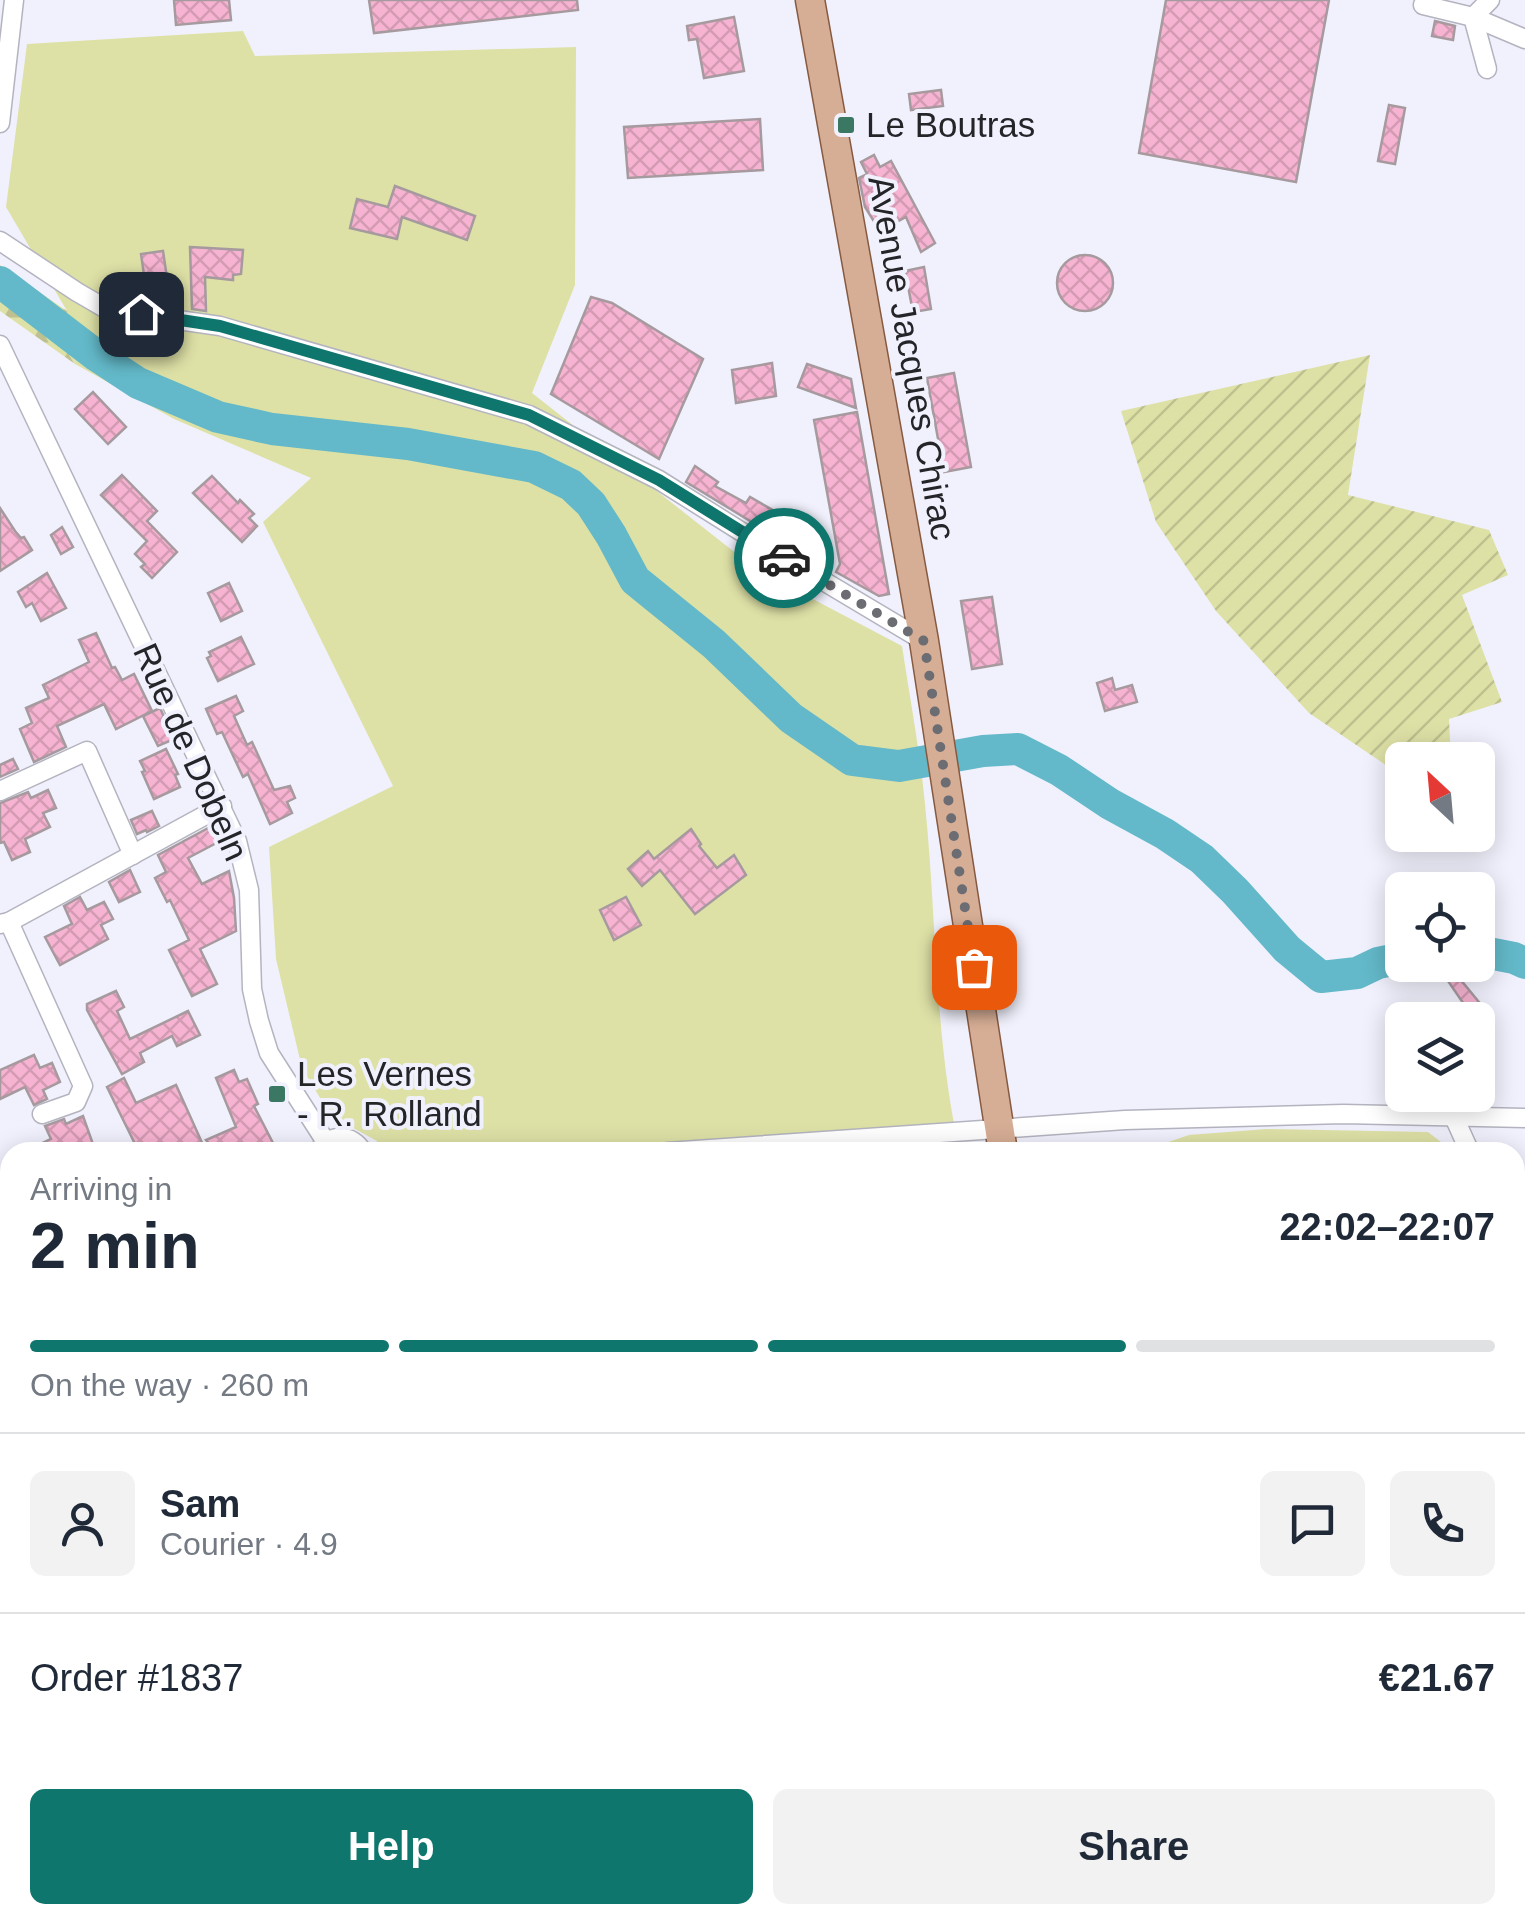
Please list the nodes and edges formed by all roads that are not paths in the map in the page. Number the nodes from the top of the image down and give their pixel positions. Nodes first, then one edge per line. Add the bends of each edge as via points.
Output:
1 (14, 0) edge
2 (810, 0) edge
3 (1490, 0) edge
4 (1423, 5) dead end
5 (1474, 17) junction
6 (1525, 39) edge
7 (1487, 68) dead end
8 (0, 123) edge
9 (0, 241) edge
10 (0, 345) edge
11 (6, 376) edge
12 (924, 641) junction
13 (0, 791) edge
14 (222, 806) junction
15 (133, 854) junction
16 (4, 923) edge
17 (42, 1114) dead end
18 (1454, 1117) junction
19 (1525, 1118) edge
20 (1001, 1141) edge
21 (319, 1142) edge
22 (328, 1142) edge
23 (354, 1142) edge
24 (971, 1142) edge
25 (1465, 1142) edge

1 - 8 street
2 - 12 main road, Avenue Jacques Chirac
3 - 5 street
4 - 5 street
5 - 6 street
5 - 7 street
9 - 12 street via 108,310 220,326 529,415 659,480
10 - 11 street, Rue de Dobeln
11 - 14 street, Rue de Dobeln
12 - 20 main road, Avenue Jacques Chirac
13 - 15 street via 87,750
14 - 15 street
14 - 21 street, Rue de Dobeln via 249,890 259,1021 269,1053
15 - 16 street
16 - 17 street via 83,1086 76,1102
18 - 19 street
18 - 20 street via 1125,1120
18 - 25 street
20 - 24 street
22 - 23 street

